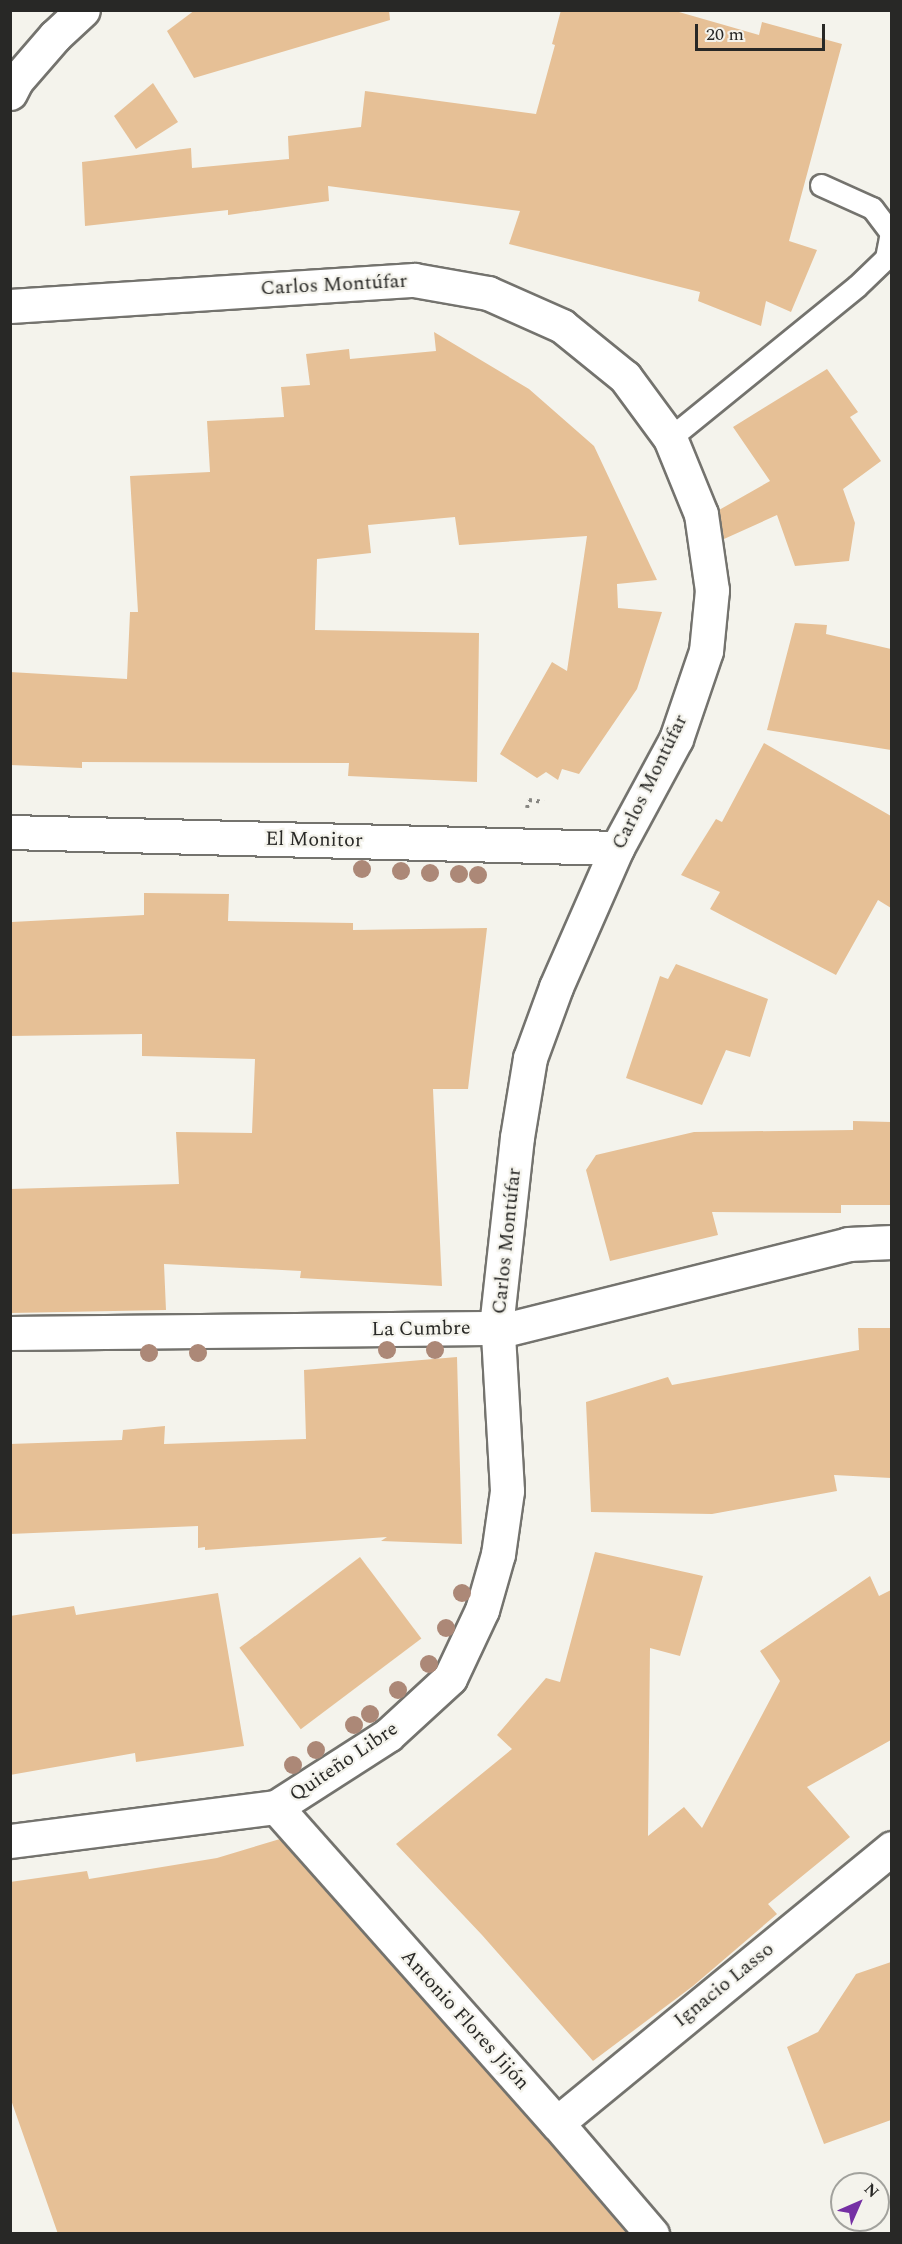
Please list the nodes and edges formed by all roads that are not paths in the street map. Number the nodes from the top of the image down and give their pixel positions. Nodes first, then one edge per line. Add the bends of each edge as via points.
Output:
1 (83, 10) edge
2 (10, 93) edge
3 (821, 185) dead end
4 (10, 306) edge
5 (670, 438) junction
6 (10, 832) edge
7 (616, 848) junction
8 (891, 1242) edge
9 (500, 1331) junction
10 (10, 1333) edge
11 (276, 1807) junction
12 (10, 1841) edge
13 (891, 1848) edge
14 (558, 2123) junction
15 (652, 2234) edge

1 - 2 street via 55,36
3 - 5 lane via 872,208 891,233 886,258
4 - 5 street, Carlos Montúfar via 414,280 488,293 571,333 625,377
5 - 7 street, Carlos Montúfar via 701,514 712,590 706,651 676,739
6 - 7 street, El Monitor
7 - 9 street, Carlos Montúfar via 530,1058 498,1306
8 - 9 street, La Cumbre via 848,1244
9 - 10 street, La Cumbre via 474,1328
9 - 11 street, Quiteño Libre via 507,1491 498,1554 482,1610 450,1678 388,1735
11 - 12 street, Quiteño Libre
11 - 14 street, Antonio Flores Jijón
13 - 14 street, Ignacio Lasso
14 - 15 street, Antonio Flores Jijón

